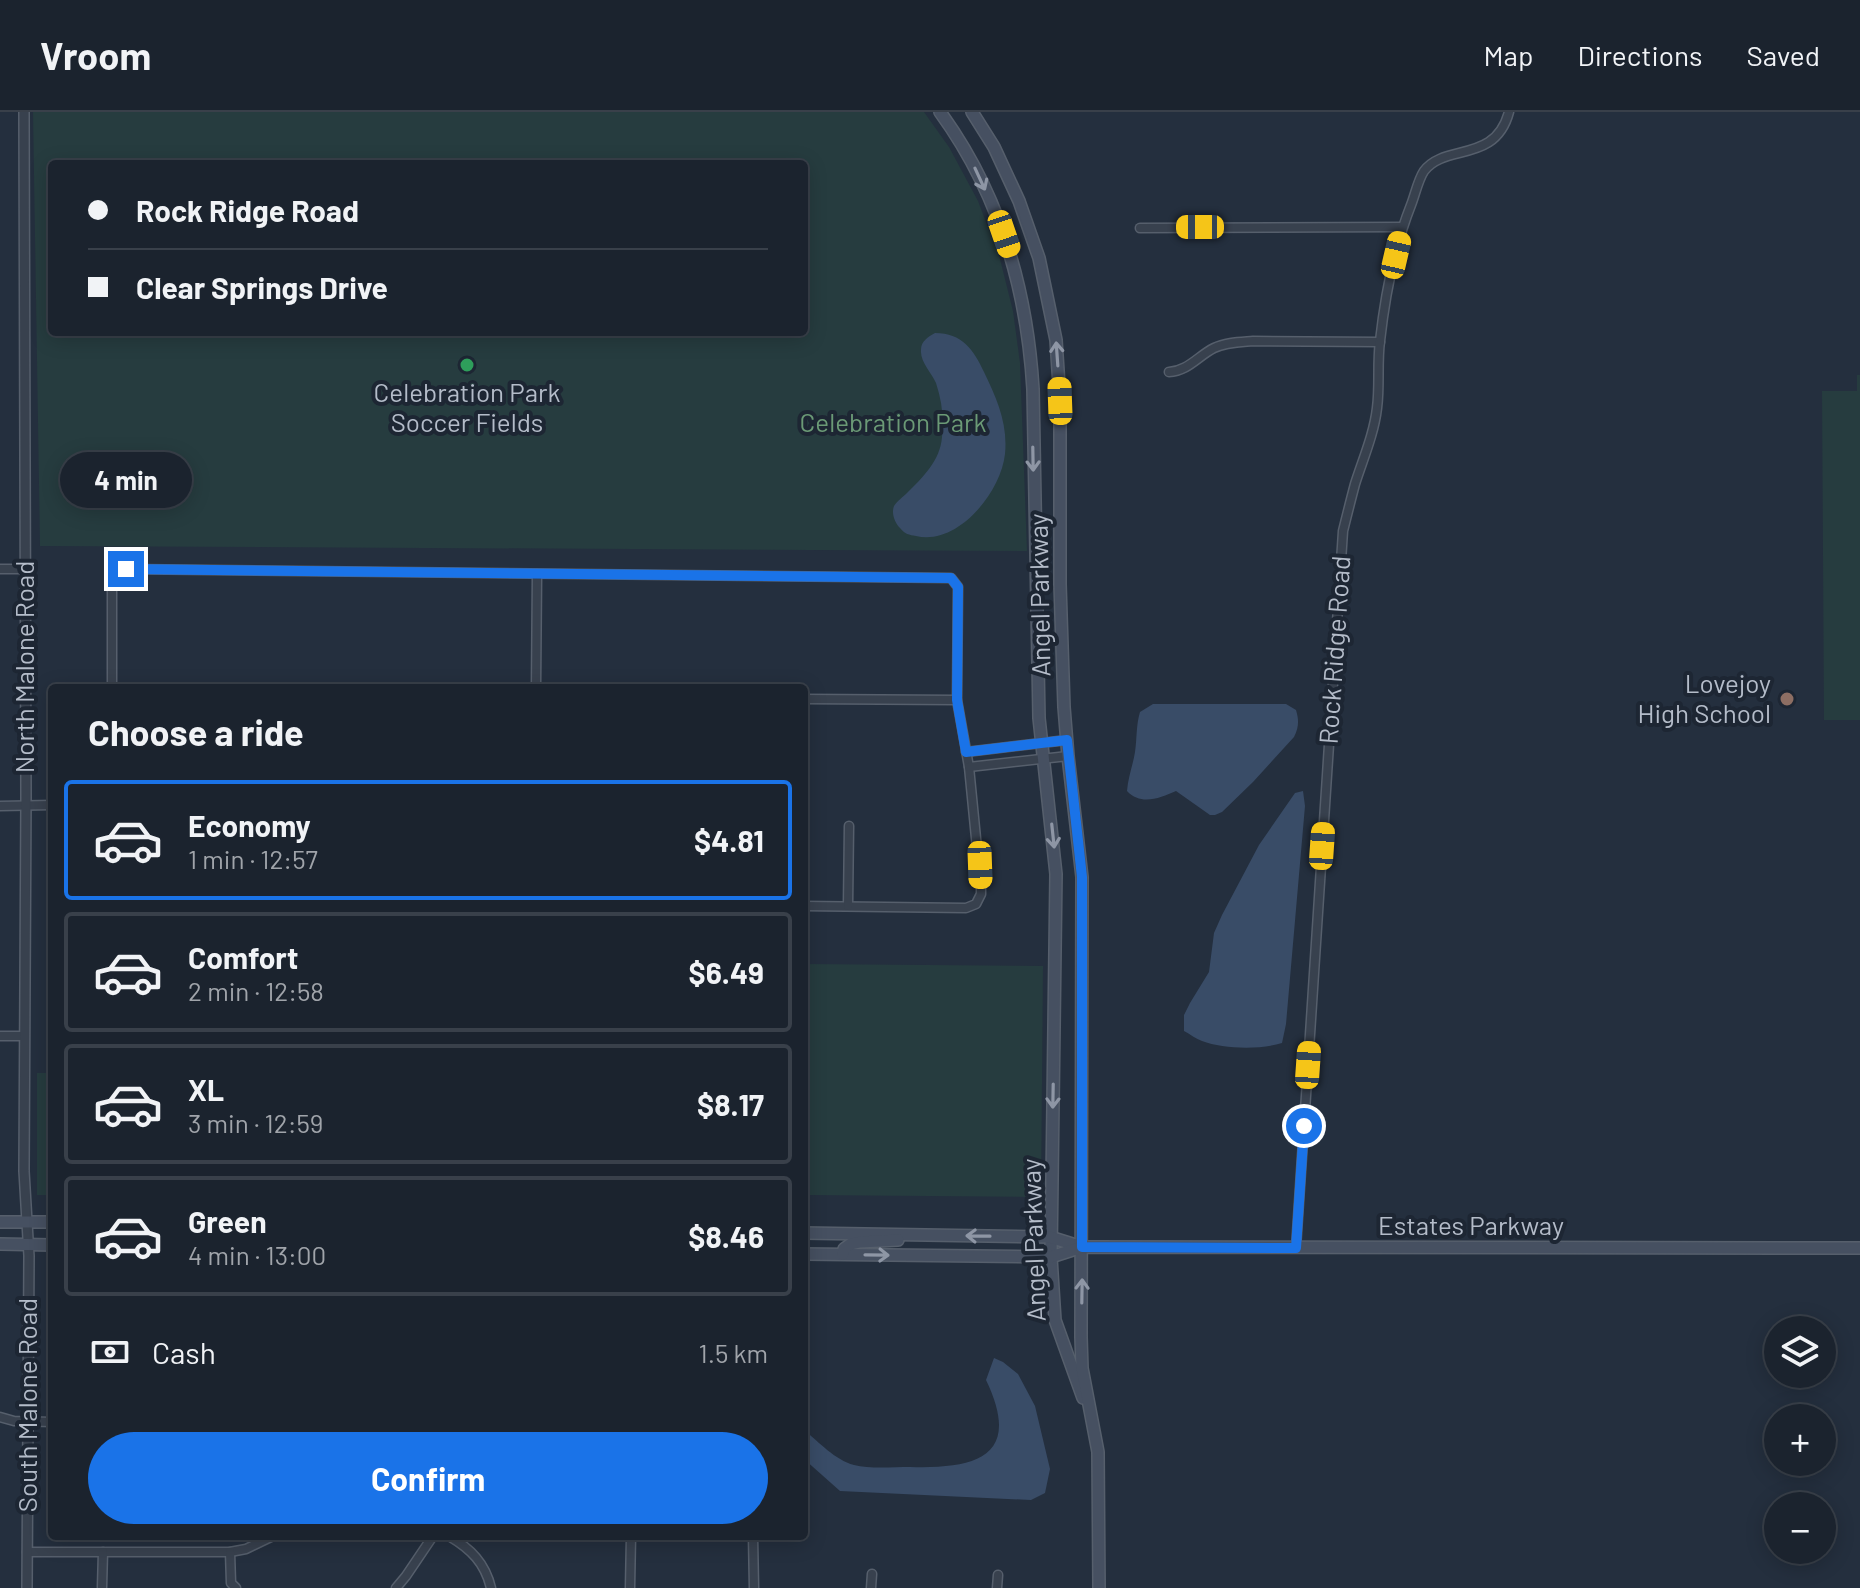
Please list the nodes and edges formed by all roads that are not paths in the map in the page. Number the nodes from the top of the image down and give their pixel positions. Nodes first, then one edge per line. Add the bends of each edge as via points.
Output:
1 (24, 112) edge
2 (940, 112) edge
3 (972, 112) edge
4 (1509, 112) edge
5 (1402, 227) junction
6 (1140, 228) dead end
7 (1380, 342) junction
8 (1169, 372) dead end
9 (0, 569) edge
10 (25, 569) junction
11 (537, 574) junction
12 (112, 684) edge
13 (536, 684) edge
14 (808, 699) edge
15 (957, 700) junction
16 (1067, 740) junction
17 (1041, 743) junction
18 (966, 752) junction
19 (1068, 756) junction
20 (1043, 759) junction
21 (969, 767) junction
22 (26, 805) junction
23 (48, 805) edge
24 (0, 806) edge
25 (849, 826) dead end
26 (808, 906) edge
27 (848, 906) junction
28 (0, 1036) edge
29 (24, 1036) junction
30 (0, 1222) edge
31 (26, 1222) junction
32 (48, 1222) edge
33 (808, 1233) edge
34 (930, 1235) junction
35 (1050, 1237) junction
36 (0, 1244) edge
37 (28, 1245) junction
38 (48, 1245) edge
39 (1082, 1247) junction
40 (1296, 1248) junction
41 (1860, 1248) edge
42 (808, 1254) edge
43 (843, 1254) junction
44 (1051, 1257) junction
45 (0, 1417) edge
46 (28, 1422) junction
47 (48, 1422) edge
48 (1094, 1428) junction
49 (265, 1540) edge
50 (430, 1540) edge
51 (454, 1540) edge
52 (631, 1540) edge
53 (753, 1540) edge
54 (27, 1552) junction
55 (103, 1552) junction
56 (230, 1552) junction
57 (872, 1574) dead end
58 (998, 1575) dead end
59 (102, 1587) edge
60 (27, 1588) edge
61 (236, 1588) edge
62 (396, 1588) edge
63 (491, 1588) edge
64 (630, 1588) edge
65 (754, 1588) edge
66 (871, 1588) edge
67 (997, 1588) edge
68 (1099, 1588) edge

1 - 10 street, North Malone Road
2 -> 17 main road, Angel Parkway via 997,216 1026,319 1033,389
16 -> 3 main road, Angel Parkway via 1056,340 1039,258 1019,201
4 - 5 street, Rock Ridge Road via 1500,133 1484,145 1436,161 1424,171
5 - 6 street
5 - 7 street, Rock Ridge Road
7 - 8 street via 1234,343 1215,347 1184,369
7 - 40 street, Rock Ridge Road via 1377,409 1343,531
9 - 10 street
10 - 22 street, North Malone Road
11 - 12 street via 122,569 112,578
11 - 13 street
11 - 15 street via 948,577 958,587
14 - 15 street
15 - 18 street
16 - 17 street
16 - 19 main road, Angel Parkway
17 - 18 street
17 - 20 main road, Angel Parkway
18 - 21 street
19 - 20 street
19 - 39 main road, Angel Parkway via 1082,877
20 - 21 street
20 -> 35 main road, Angel Parkway via 1056,874
21 - 27 street via 980,865 976,904
22 - 23 street
22 - 24 street
22 - 29 street, North Malone Road
25 - 27 street
26 - 27 street
28 - 29 street
29 - 31 street, North Malone Road
30 - 31 main road
31 - 32 main road
31 - 37 street, South Malone Road
33 - 34 main road
35 -> 34 main road
34 - 43 main road via 851,1244
35 - 39 main road
35 - 44 main road, Angel Parkway
36 - 37 main road
37 - 38 main road
37 - 46 street, South Malone Road
39 - 40 main road, Estates Parkway
39 - 44 main road
48 -> 39 main road, Angel Parkway via 1082,1368
40 - 41 main road, Estates Parkway
42 - 43 main road
43 -> 44 main road
44 - 48 main road, Angel Parkway via 1055,1320
45 - 46 street
46 - 47 street
46 - 54 street, South Malone Road
48 - 68 main road
49 - 56 street
50 - 62 street
51 - 63 street via 476,1556
52 - 64 street
53 - 65 street
54 - 55 street
54 - 60 street, South Malone Road
55 - 56 street
55 - 59 street
56 - 61 street via 231,1583
57 - 66 street
58 - 67 street

